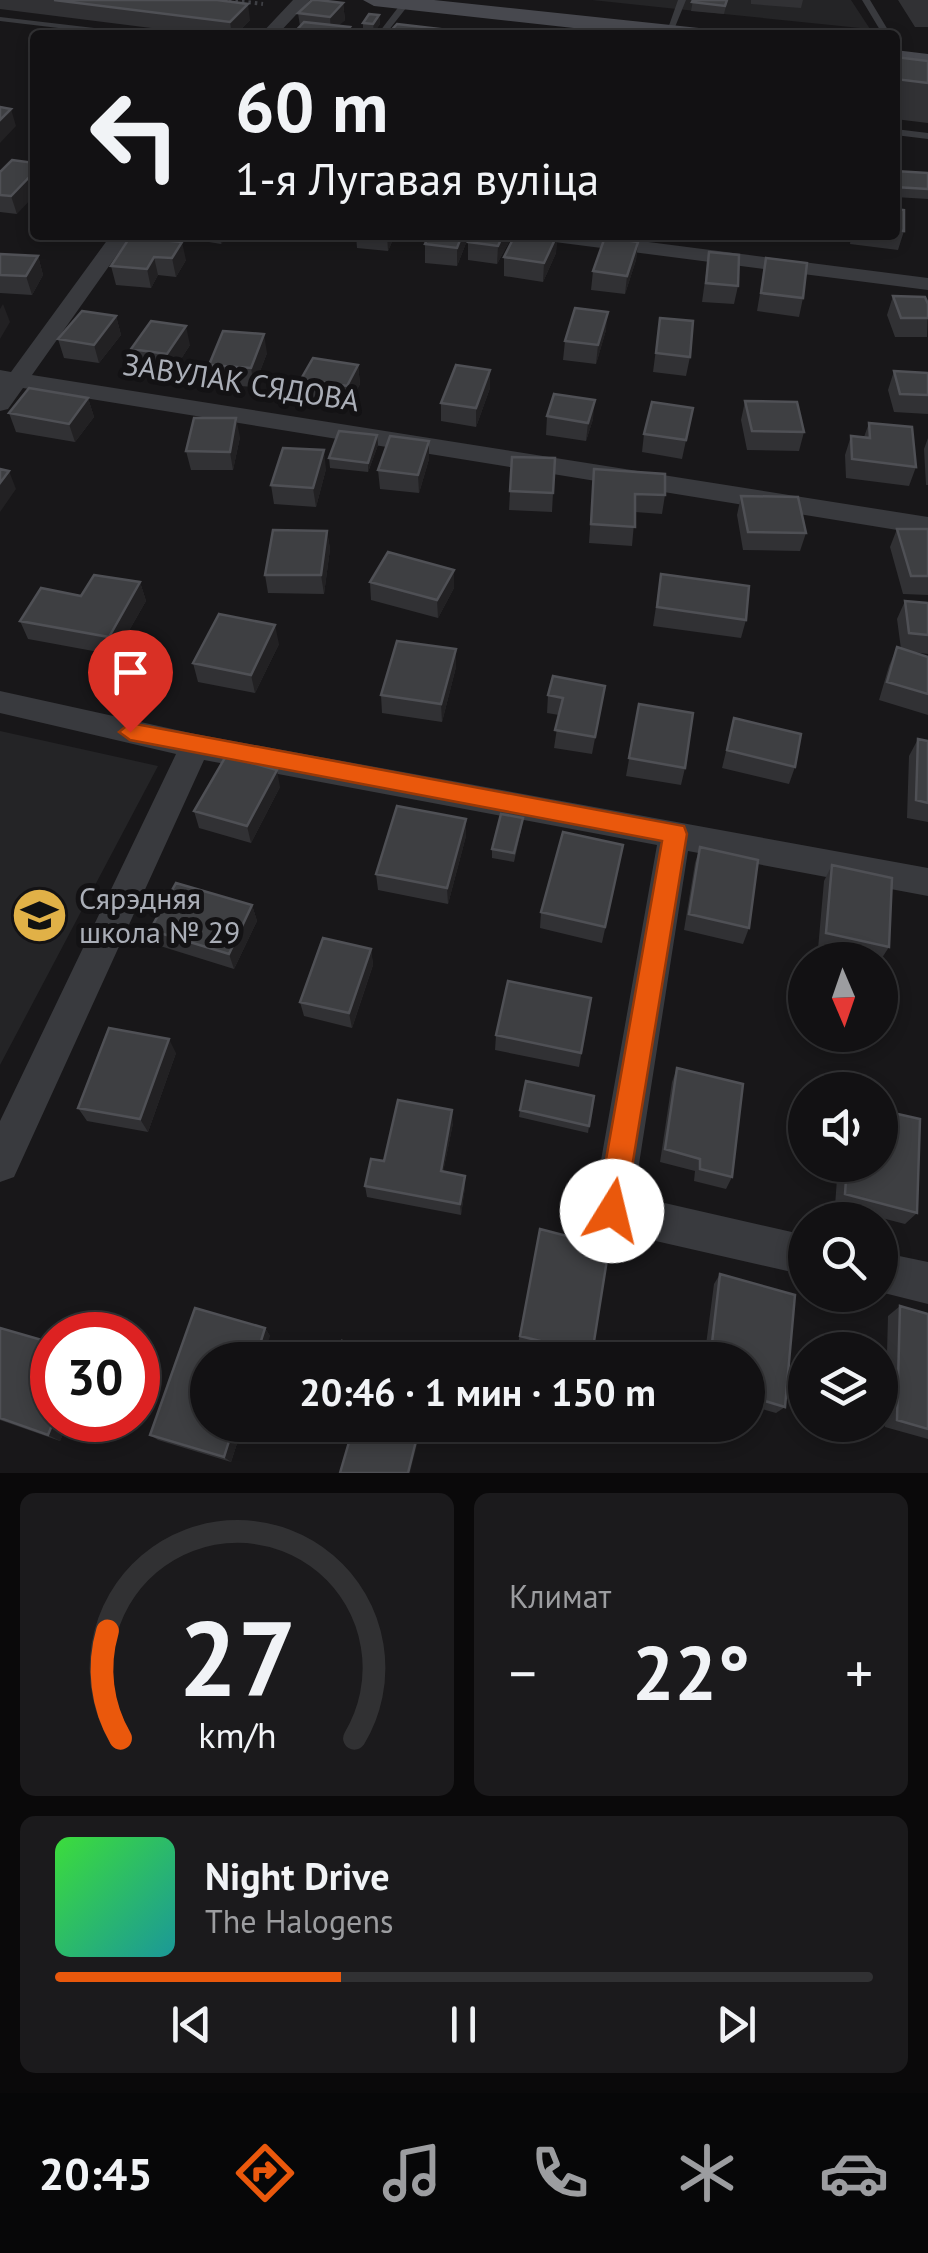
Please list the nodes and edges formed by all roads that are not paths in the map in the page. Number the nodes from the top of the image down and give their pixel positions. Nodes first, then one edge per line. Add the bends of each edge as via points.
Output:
1 (302, 0) edge
2 (374, 0) edge
3 (681, 0) edge
4 (866, 0) edge
5 (406, 4) junction
6 (0, 19) edge
7 (94, 30) edge
8 (273, 30) edge
9 (385, 30) edge
10 (650, 30) edge
11 (670, 30) edge
12 (884, 30) edge
13 (900, 55) edge
14 (928, 61) edge
15 (900, 133) edge
16 (928, 136) edge
17 (117, 240) edge
18 (585, 240) edge
19 (928, 284) edge
20 (9, 378) edge
21 (0, 404) edge
22 (928, 526) edge
23 (0, 702) edge
24 (195, 746) junction
25 (675, 834) junction
26 (928, 882) edge
27 (0, 1163) edge
28 (788, 1251) edge
29 (898, 1276) edge
30 (928, 1283) edge

1 - 8 street
2 - 5 main road
3 - 11 lane
4 - 12 lane
5 - 9 lane
5 - 10 main road
6 - 7 lane
13 - 14 main road
15 - 16 lane
17 - 20 street
18 - 19 street
20 - 21 street
20 - 22 street, ЗАВУЛАК СЯДОВА
23 - 24 street
24 - 25 street
24 - 27 street
25 - 26 street
25 - 28 street via 612,1211
29 - 30 street

